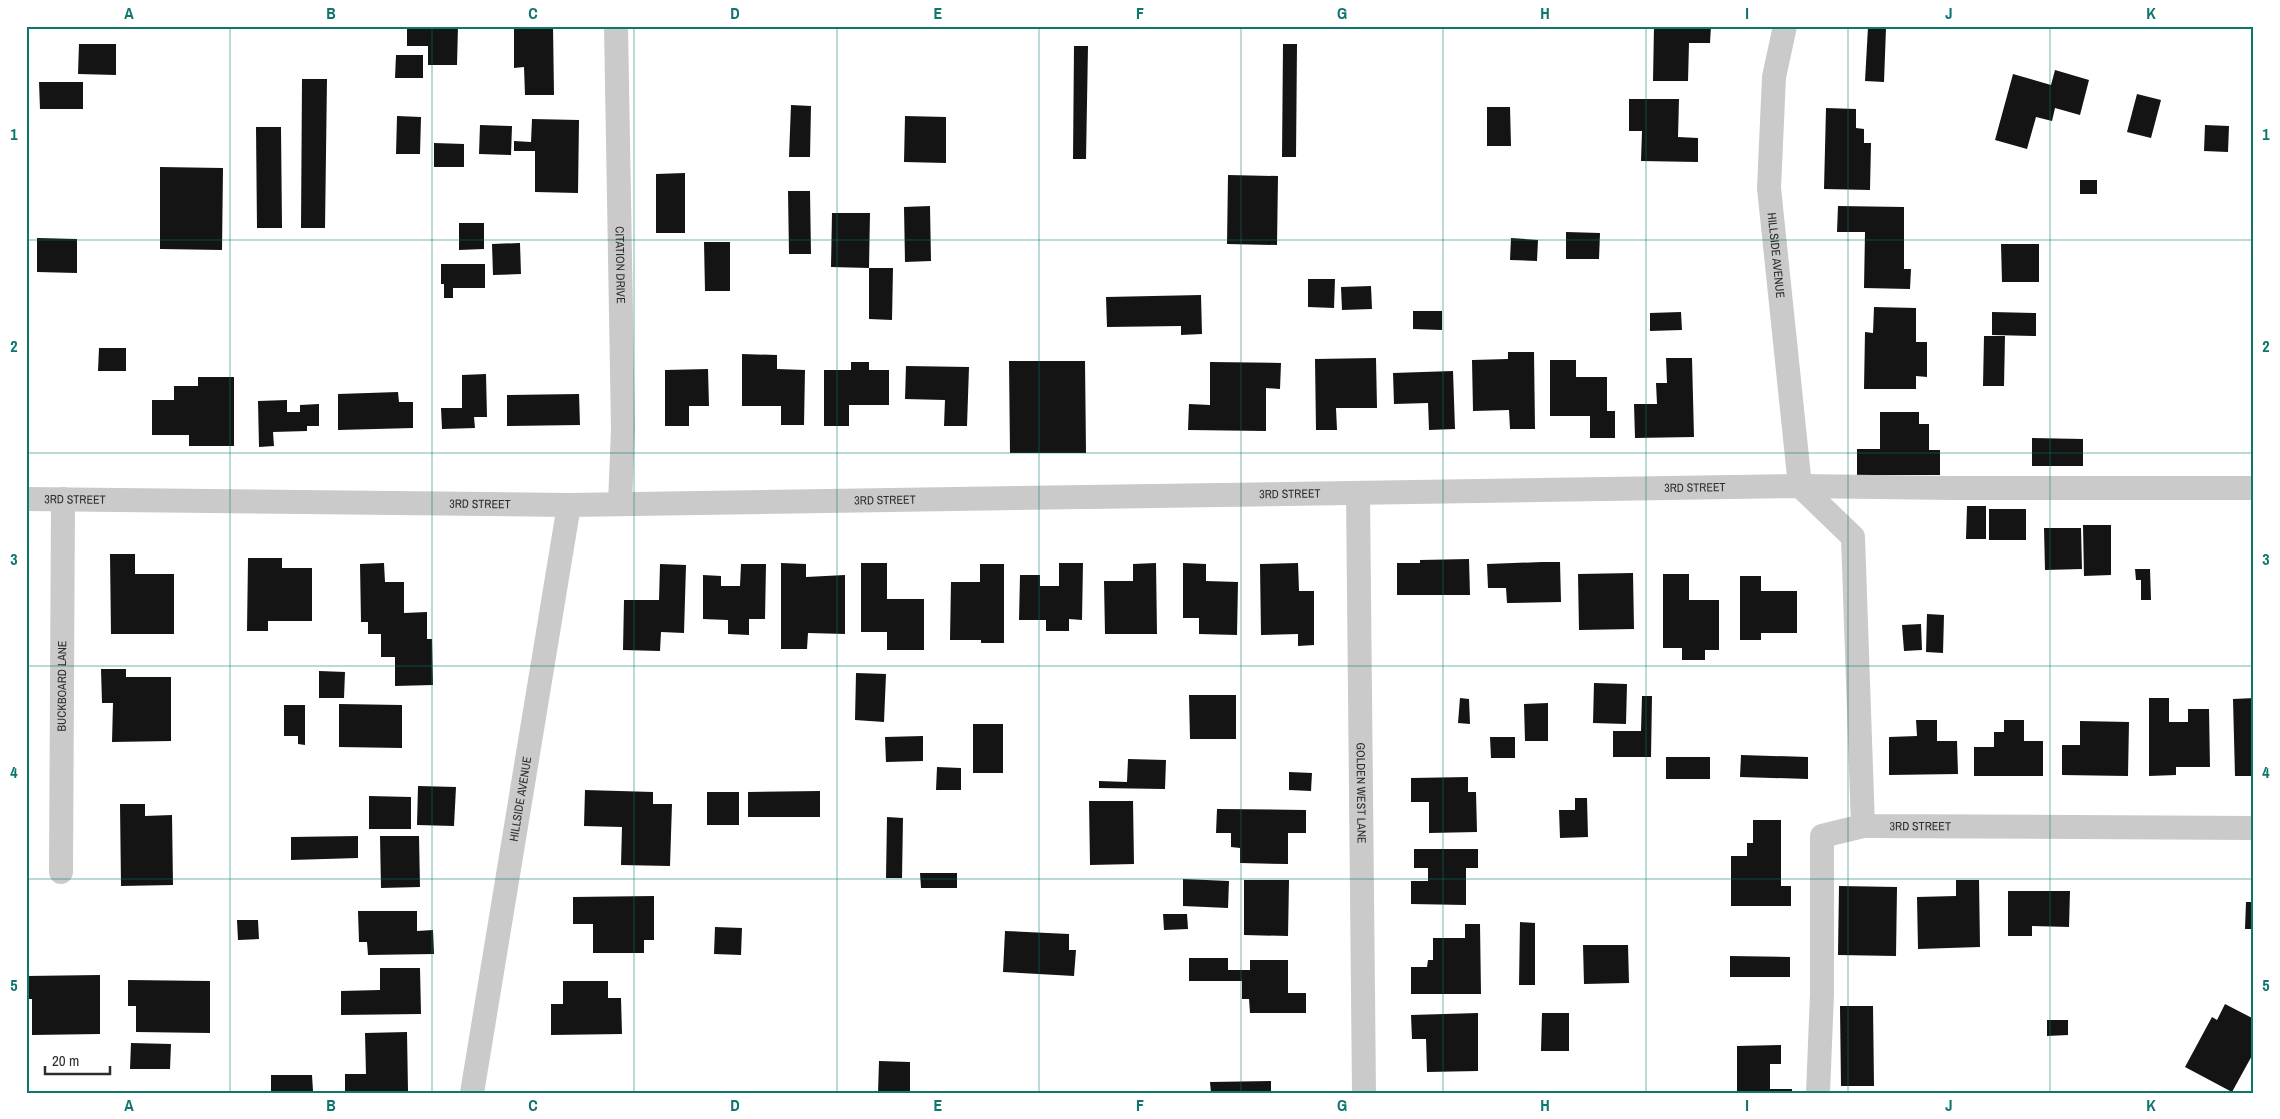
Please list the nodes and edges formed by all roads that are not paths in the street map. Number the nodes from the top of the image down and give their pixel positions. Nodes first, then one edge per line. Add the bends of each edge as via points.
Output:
1 (616, 26) edge
2 (1785, 26) edge
3 (1800, 486) junction
4 (2254, 488) edge
5 (1358, 493) junction
6 (63, 498) junction
7 (26, 499) edge
8 (620, 504) junction
9 (569, 505) junction
10 (1863, 826) junction
11 (2254, 828) edge
12 (61, 872) dead end
13 (472, 1093) edge
14 (1364, 1093) edge
15 (1818, 1093) edge

1 - 8 street, CITATION DRIVE via 623,429
2 - 3 street, HILLSIDE AVENUE via 1774,77 1769,188
3 - 4 street, 3RD STREET
3 - 5 street, 3RD STREET
3 - 10 street via 1853,538
5 - 8 street, 3RD STREET
5 - 14 street, GOLDEN WEST LANE
6 - 7 street, 3RD STREET
6 - 9 street, 3RD STREET
6 - 12 street, BUCKBOARD LANE
8 - 9 street, 3RD STREET
9 - 13 street, HILLSIDE AVENUE
10 - 11 street, 3RD STREET
10 - 15 street, 3RD STREET via 1822,836

